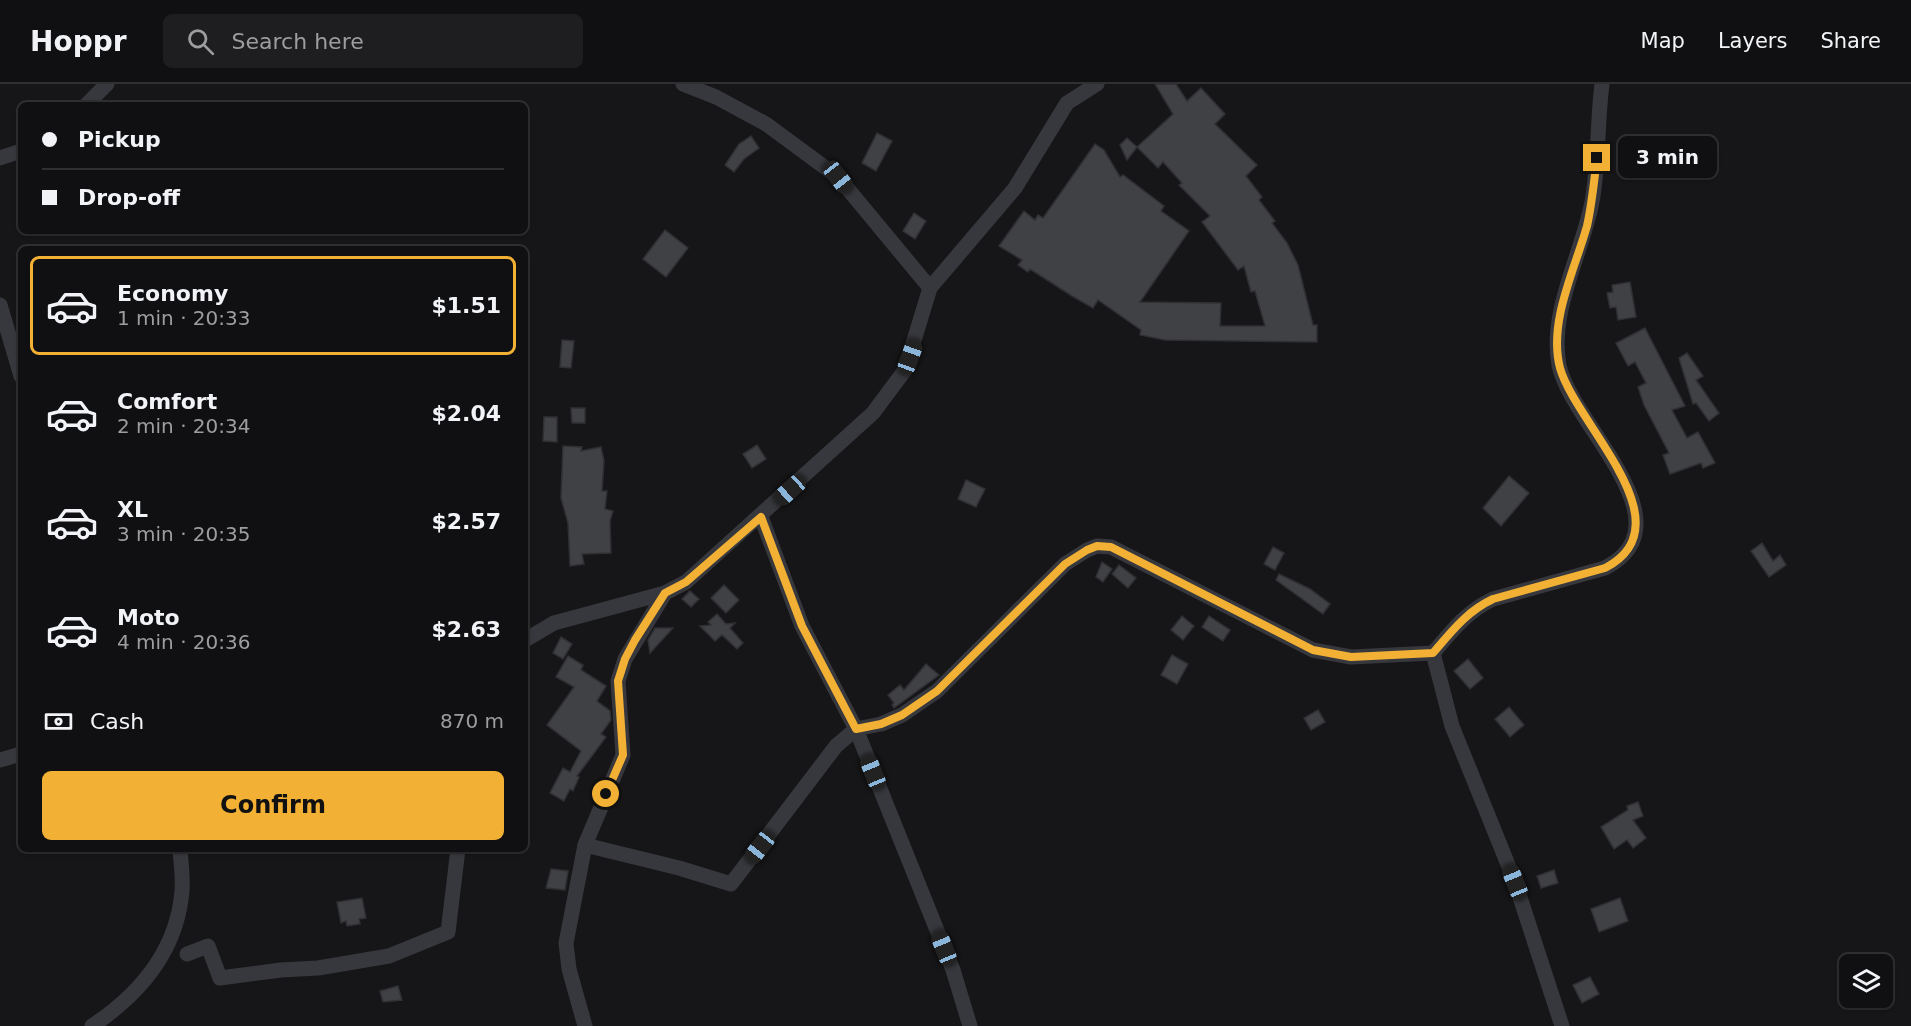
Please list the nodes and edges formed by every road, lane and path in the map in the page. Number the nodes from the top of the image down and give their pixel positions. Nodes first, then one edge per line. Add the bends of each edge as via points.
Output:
1 (107, 84) edge
2 (683, 84) edge
3 (1097, 84) edge
4 (1602, 84) edge
5 (89, 102) edge
6 (18, 152) edge
7 (0, 158) edge
8 (930, 288) junction
9 (0, 305) edge
10 (18, 365) edge
11 (761, 517) junction
12 (665, 593) junction
13 (528, 638) edge
14 (1433, 653) junction
15 (856, 729) junction
16 (18, 755) edge
17 (0, 760) edge
18 (585, 845) junction
19 (180, 852) edge
20 (458, 852) edge
21 (188, 954) dead end
22 (92, 1026) edge
23 (585, 1026) edge
24 (970, 1026) edge
25 (1562, 1026) edge

1 - 5 street
2 - 8 street via 766,124 838,177
3 - 8 street via 1067,103 1015,188
4 - 14 street via 1592,200 1560,323 1559,365 1575,401 1627,485 1637,530 1620,561 1479,605
6 - 7 street
8 - 11 street via 905,370 873,413
9 - 10 street
11 - 12 street via 686,582
11 - 15 street via 802,626
12 - 13 street via 554,623
12 - 18 street via 625,659 618,681 623,755
14 - 15 street via 1351,657 1313,650 1111,547 1097,546 1065,564 937,691 902,715
14 - 25 street via 1452,726 1515,882
15 - 18 street via 808,780 731,884
15 - 24 street via 953,970
16 - 17 street
18 - 23 street via 566,943
19 - 22 street via 182,891 175,928 156,966 139,989
20 - 21 street via 448,932 389,956 220,978 208,946

